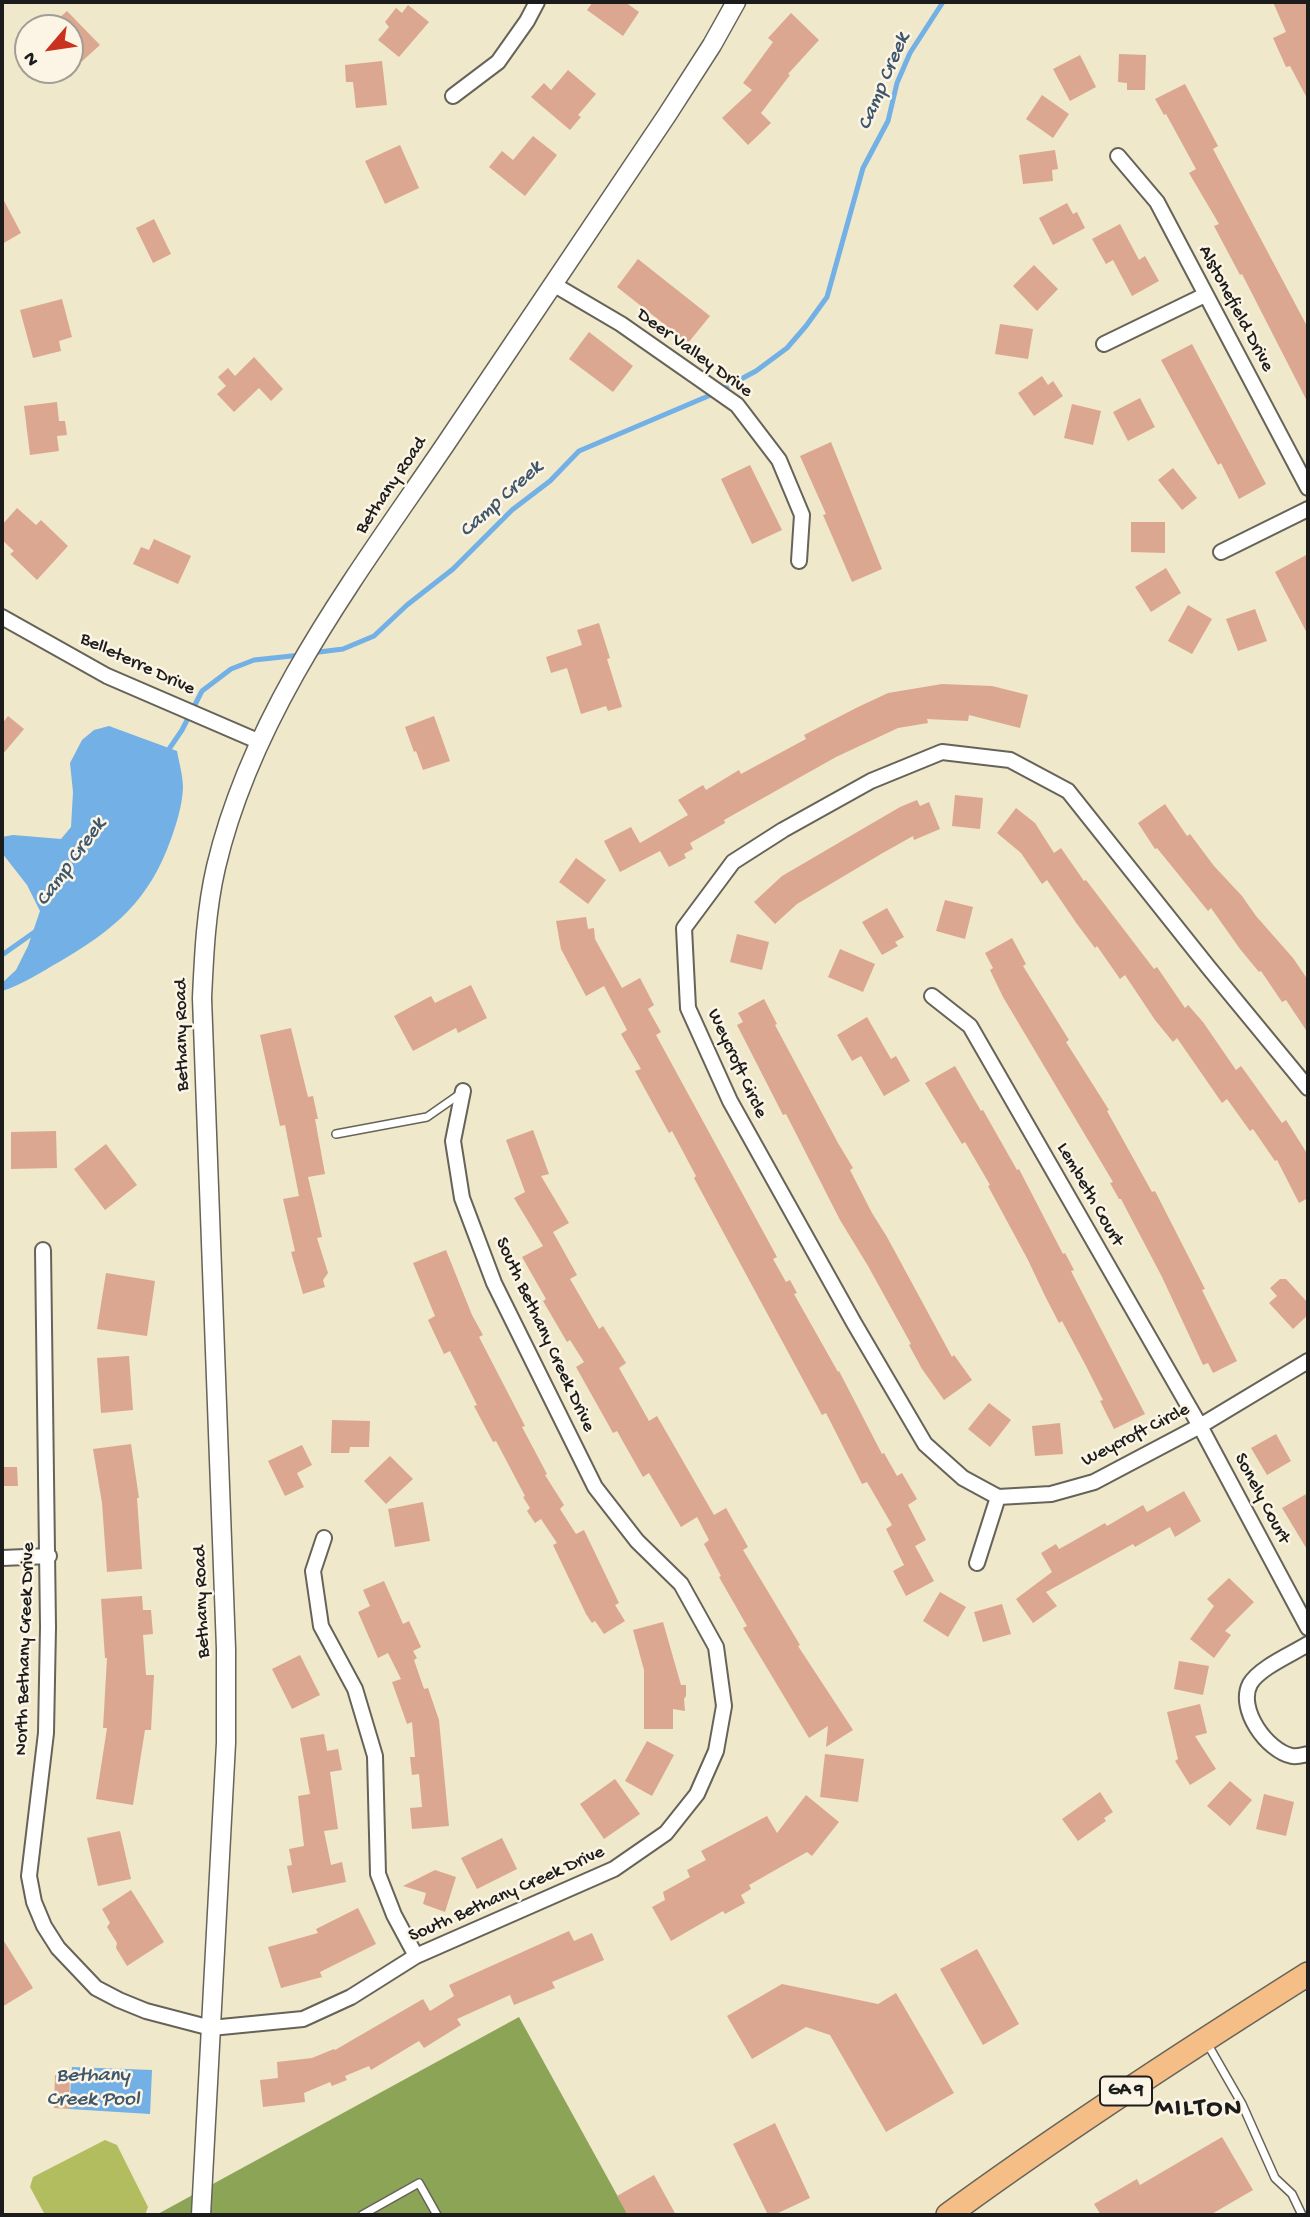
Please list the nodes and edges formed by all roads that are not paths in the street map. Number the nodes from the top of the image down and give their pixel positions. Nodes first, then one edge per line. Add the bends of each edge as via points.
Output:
1 (537, 2) edge
2 (736, 2) edge
3 (453, 96) dead end
4 (1118, 156) dead end
5 (553, 284) junction
6 (1205, 295) junction
7 (1104, 344) dead end
8 (1308, 488) edge
9 (1308, 509) edge
10 (1221, 552) dead end
11 (799, 561) dead end
12 (2, 617) edge
13 (260, 742) junction
14 (932, 996) dead end
15 (1308, 1088) edge
16 (463, 1091) joint
17 (336, 1134) dead end
18 (43, 1250) dead end
19 (1308, 1361) edge
20 (1200, 1426) junction
21 (998, 1497) junction
22 (324, 1538) dead end
23 (49, 1556) junction
24 (2, 1558) edge
25 (977, 1563) dead end
26 (1308, 1628) edge
27 (1308, 1644) edge
28 (1308, 1754) edge
29 (416, 1956) junction
30 (1308, 1974) edge
31 (211, 2028) junction
32 (1205, 2039) junction
33 (201, 2215) edge
34 (362, 2215) edge
35 (437, 2215) edge
36 (948, 2215) edge
37 (1302, 2215) edge

1 - 3 street via 498,62
2 - 5 street, Bethany Road via 667,115
4 - 6 street, Alstonefield Drive via 1157,202
5 - 11 street, Deer Valley Drive via 621,324 737,405 779,460 802,515
5 - 13 street, Bethany Road via 341,598 286,687
6 - 7 street
6 - 8 street, Alstonefield Drive
9 - 10 street
12 - 13 street, Belleterre Drive via 107,676
13 - 31 street, Bethany Road via 217,866 205,928 202,998 226,1649 226,1743
14 - 20 street, Lembeth Court via 970,1026
15 - 21 street, Weycroft Circle via 1068,791 1010,760 942,752 872,781 733,862 684,928 688,1008 730,1101 925,1444 963,1478
16 - 17 lane via 428,1116
16 - 29 street, South Bethany Creek Drive via 453,1141 460,1187 495,1283 595,1487 637,1541 681,1584 716,1647 724,1706 716,1751 697,1794 666,1833 614,1869
18 - 23 street, North Bethany Creek Drive
19 - 20 street, Weycroft Circle
20 - 21 street, Weycroft Circle via 1094,1482 1051,1494
20 - 26 street, Sonely Court
21 - 25 street
22 - 29 street via 313,1571 321,1626 355,1689 375,1756 378,1874
23 - 24 street
23 - 31 street, North Bethany Creek Drive via 46,1733 29,1876 34,1902 58,1948 96,1988 146,2011
27 - 28 street via 1258,1674 1249,1686 1247,1706 1258,1730 1275,1749 1294,1757
29 - 31 street, South Bethany Creek Drive via 351,1997 303,2019
30 - 32 main road, GA 9
31 - 33 street, Bethany Road
32 - 36 main road, GA 9 via 1026,2157
32 - 37 lane via 1242,2104 1275,2178 1292,2194
34 - 35 lane via 419,2183

